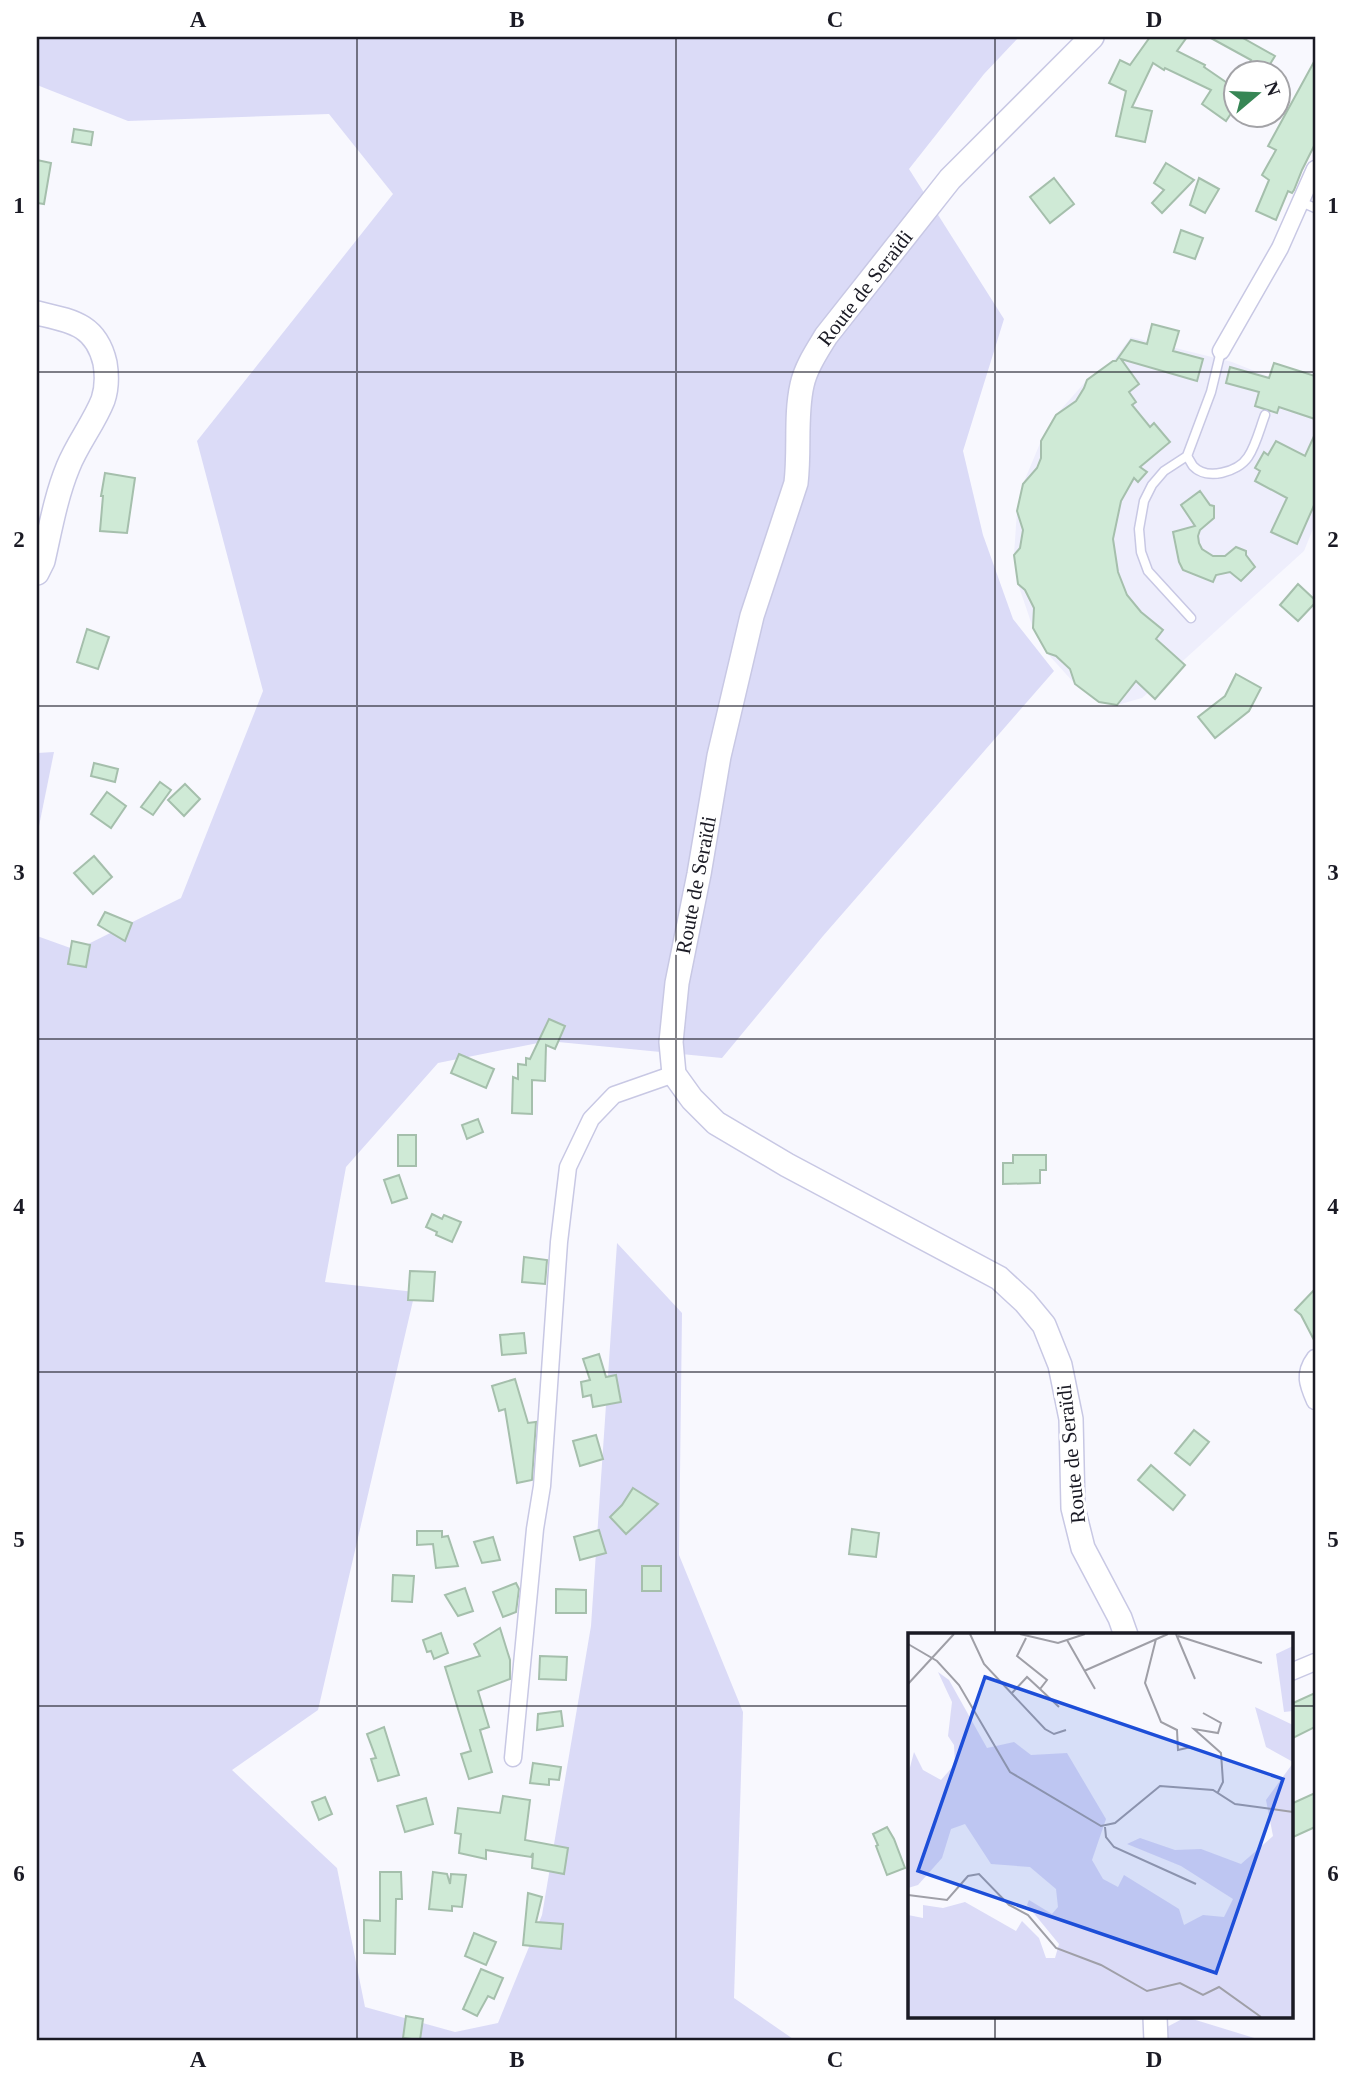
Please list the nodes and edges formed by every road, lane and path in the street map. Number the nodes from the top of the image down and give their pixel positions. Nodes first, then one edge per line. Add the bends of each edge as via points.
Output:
1 (1092, 37) edge
2 (1315, 169) edge
3 (1308, 205) edge
4 (37, 313) edge
5 (1221, 351) joint
6 (1265, 415) dead end
7 (1187, 456) junction
8 (37, 573) edge
9 (1191, 618) dead end
10 (674, 1074) junction
11 (1315, 1358) edge
12 (1315, 1401) edge
13 (1125, 1633) edge
14 (1315, 1662) edge
15 (1292, 1672) edge
16 (513, 1758) dead end
17 (1155, 2018) edge
18 (1156, 2041) edge

1 - 10 main road, Route de Seraïdi via 950,179 812,359 799,407 796,483 752,616 719,755 677,984 671,1042
2 - 3 street
3 - 5 street
4 - 8 main road via 76,323 90,333 102,353 106,384 103,400 66,471
5 - 7 lane
6 - 7 lane via 1247,458 1238,467 1212,474 1193,466
7 - 9 lane via 1152,485 1139,529 1148,571
10 - 13 main road, Route de Seraïdi via 716,1123 999,1278 1044,1325 1060,1365 1071,1419 1073,1508 1083,1548
10 - 16 street via 614,1095 591,1119 568,1167 542,1486
11 - 12 street via 1307,1382
14 - 15 street
17 - 18 main road

